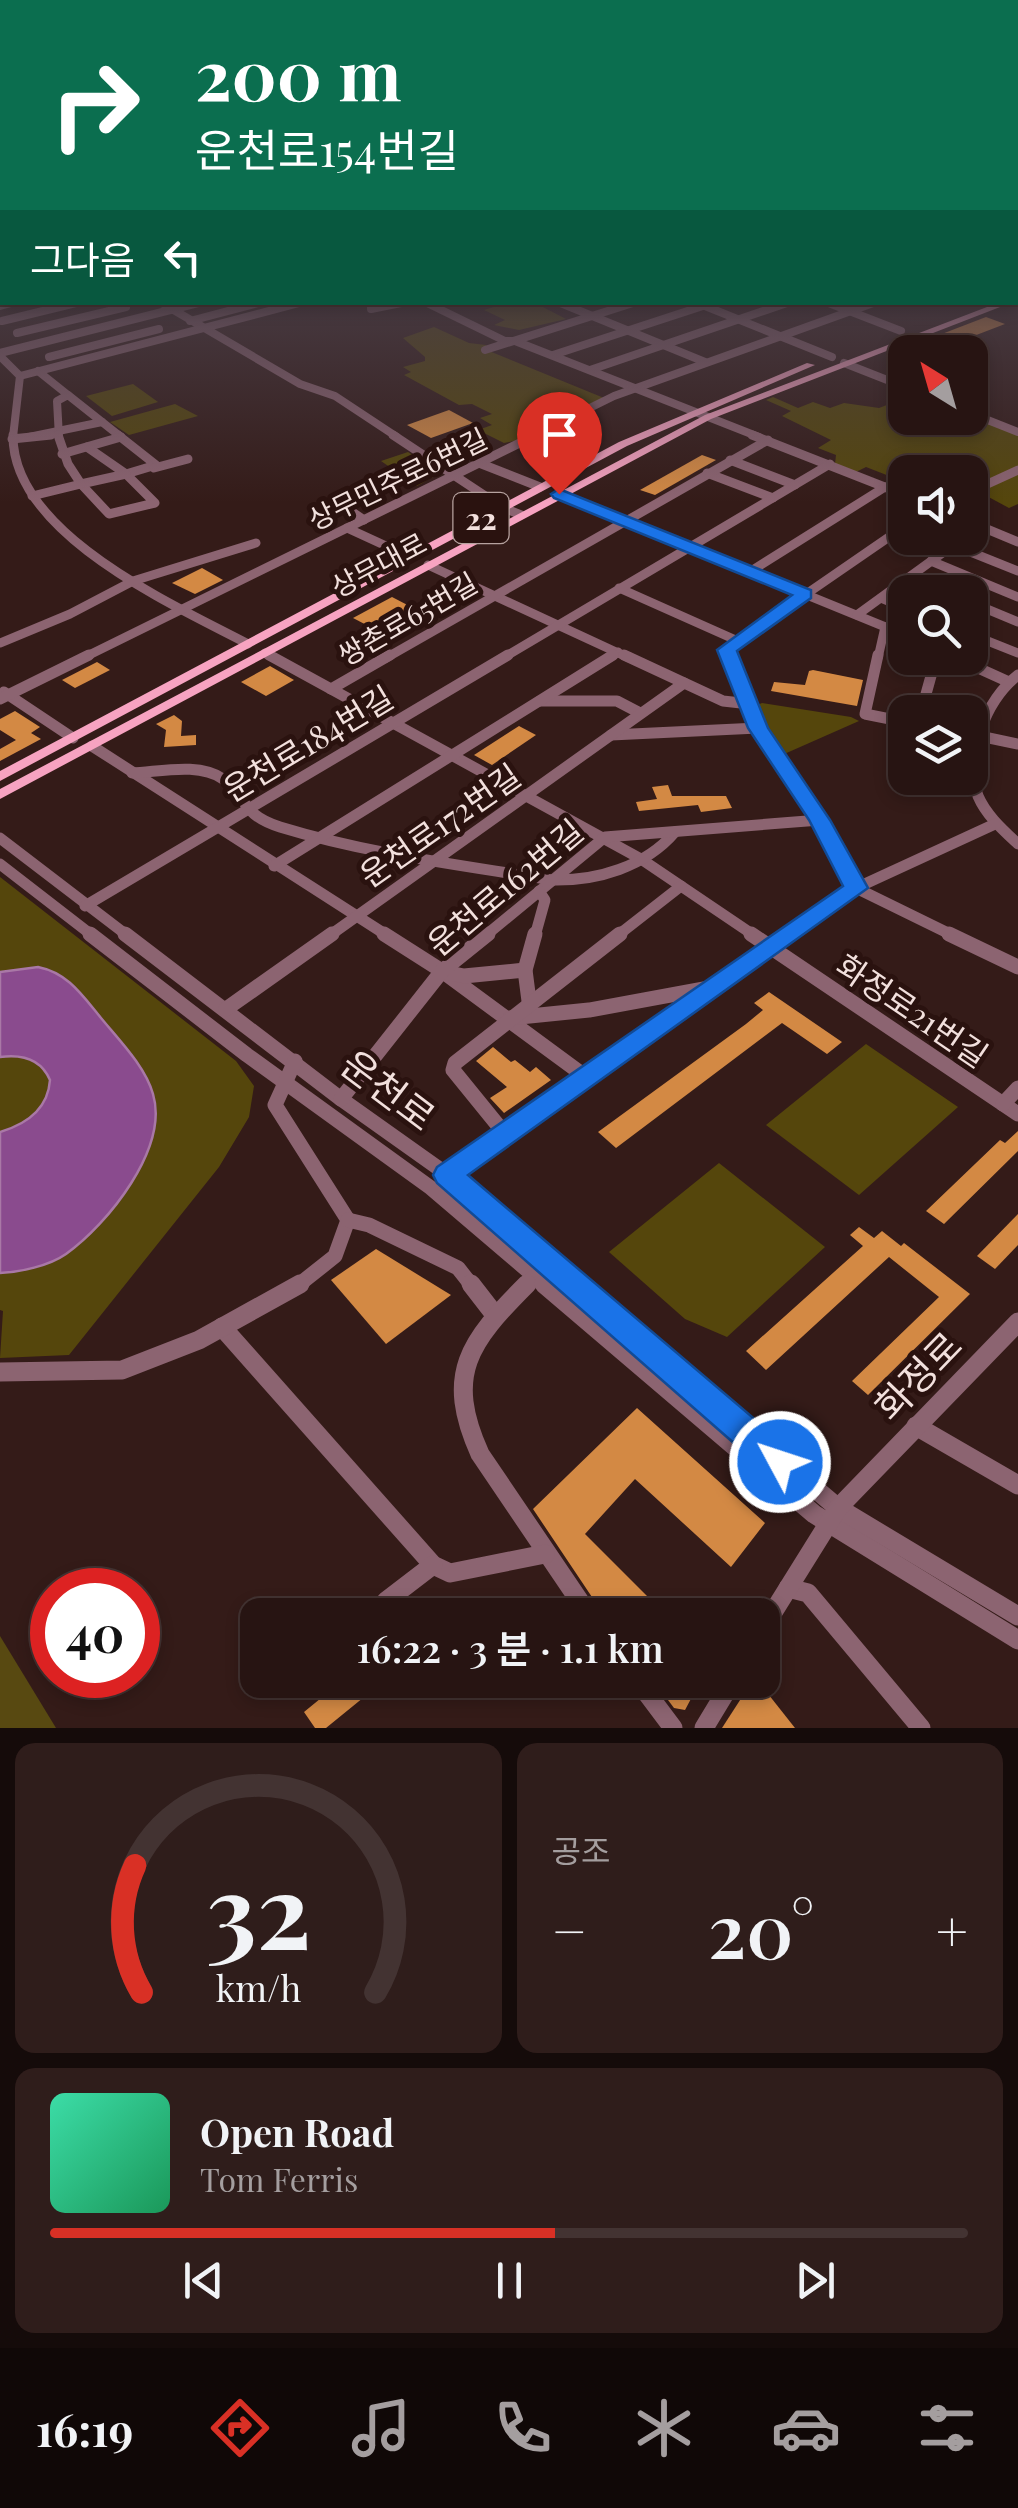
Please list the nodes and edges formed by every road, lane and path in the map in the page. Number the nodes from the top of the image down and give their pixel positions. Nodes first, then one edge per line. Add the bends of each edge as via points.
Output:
1 (29, 342) edge
2 (47, 342) edge
3 (109, 342) edge
4 (150, 342) edge
5 (226, 342) edge
6 (513, 342) edge
7 (517, 342) edge
8 (596, 342) edge
9 (656, 342) edge
10 (674, 342) edge
11 (764, 342) edge
12 (794, 342) edge
13 (880, 342) edge
14 (892, 342) edge
15 (33, 345) junction
16 (664, 345) junction
17 (484, 350) dead end
18 (0, 355) edge
19 (553, 356) junction
20 (49, 357) junction
21 (838, 360) junction
22 (705, 362) junction
23 (60, 366) junction
24 (590, 370) junction
25 (38, 371) junction
26 (20, 376) junction
27 (888, 380) edge
28 (632, 388) junction
29 (68, 396) junction
30 (354, 409) junction
31 (694, 412) junction
32 (340, 414) dead end
33 (708, 417) junction
34 (988, 420) edge
35 (102, 422) junction
36 (1018, 432) edge
37 (57, 434) junction
38 (122, 437) junction
39 (12, 439) junction
40 (768, 440) junction
41 (87, 447) junction
42 (62, 454) junction
43 (188, 460) dead end
44 (730, 460) junction
45 (479, 463) junction
46 (830, 464) junction
47 (154, 468) junction
48 (1018, 470) edge
49 (707, 473) junction
50 (122, 475) junction
51 (454, 475) junction
52 (81, 484) junction
53 (795, 484) junction
54 (988, 484) edge
55 (885, 486) junction
56 (540, 487) junction
57 (888, 487) edge
58 (559, 494) junction
59 (32, 496) junction
60 (773, 498) junction
61 (502, 507) junction
62 (348, 509) dead end
63 (521, 515) junction
64 (364, 520) junction
65 (623, 520) junction
66 (347, 528) junction
67 (988, 532) edge
68 (888, 538) edge
69 (256, 542) dead end
70 (1018, 542) edge
71 (688, 546) junction
72 (939, 555) edge
73 (975, 555) edge
74 (410, 557) junction
75 (931, 561) junction
76 (428, 566) junction
77 (751, 571) junction
78 (1018, 572) edge
79 (913, 575) edge
80 (133, 580) junction
81 (618, 588) junction
82 (888, 593) edge
83 (492, 594) junction
84 (805, 594) junction
85 (1018, 597) edge
86 (881, 598) junction
87 (888, 601) edge
88 (182, 608) junction
89 (988, 610) edge
90 (857, 615) junction
91 (1018, 622) edge
92 (558, 624) junction
93 (885, 627) junction
94 (888, 628) edge
95 (738, 641) junction
96 (988, 642) edge
97 (0, 643) edge
98 (248, 644) junction
99 (618, 652) junction
100 (264, 653) junction
101 (1018, 654) edge
102 (988, 669) edge
103 (1013, 678) edge
104 (684, 683) junction
105 (331, 689) junction
106 (3, 695) edge
107 (540, 700) junction
108 (750, 704) junction
109 (988, 705) edge
110 (640, 713) junction
111 (888, 719) edge
112 (392, 723) junction
113 (758, 728) junction
114 (610, 735) junction
115 (73, 738) junction
116 (988, 738) edge
117 (1018, 744) edge
118 (92, 746) junction
119 (452, 755) junction
120 (132, 773) junction
121 (0, 777) edge
122 (0, 795) edge
123 (978, 795) edge
124 (526, 796) junction
125 (246, 810) junction
126 (820, 820) junction
127 (995, 824) junction
128 (216, 828) junction
129 (676, 832) junction
130 (324, 835) junction
131 (605, 837) junction
132 (0, 838) edge
133 (1018, 844) edge
134 (641, 859) junction
135 (434, 862) junction
136 (0, 864) edge
137 (274, 866) junction
138 (552, 880) junction
139 (680, 886) junction
140 (856, 888) junction
141 (539, 891) junction
142 (84, 906) junction
143 (354, 918) junction
144 (770, 946) junction
145 (1018, 966) edge
146 (525, 970) junction
147 (442, 971) junction
148 (714, 987) junction
149 (528, 1002) junction
150 (226, 1009) junction
151 (508, 1018) junction
152 (295, 1061) junction
153 (586, 1077) junction
154 (286, 1082) junction
155 (1018, 1088) edge
156 (341, 1099) junction
157 (1003, 1104) junction
158 (1018, 1114) edge
159 (505, 1134) junction
160 (448, 1175) junction
161 (348, 1220) junction
162 (534, 1276) junction
163 (495, 1315) junction
164 (1018, 1322) edge
165 (222, 1327) junction
166 (0, 1372) edge
167 (916, 1426) junction
168 (1018, 1485) edge
169 (833, 1515) junction
170 (545, 1554) junction
171 (433, 1566) junction
172 (788, 1588) junction
173 (391, 1598) edge
174 (577, 1598) edge
175 (780, 1601) edge
176 (1018, 1616) edge
177 (1018, 1640) edge
178 (650, 1698) edge
179 (722, 1698) edge
180 (672, 1728) edge
181 (704, 1728) edge
182 (921, 1728) edge

1 - 15 street
2 - 15 street
3 - 20 street
4 - 23 street
5 - 30 street
6 - 17 street
7 - 19 street
8 - 19 street
9 - 16 street
10 - 16 street
11 - 22 street, 상무민주로6번길
12 - 21 street
13 - 21 main road, 상무대로 / 22
14 - 21 main road, 상무대로 / 22
15 - 18 street
15 - 20 street
16 - 22 street
16 - 24 street
18 - 26 street
19 - 24 street
20 - 23 street
21 - 27 street
21 - 31 main road, 상무대로 / 22
21 - 33 main road, 상무대로 / 22
22 - 28 street, 상무민주로6번길
23 - 25 street
24 - 28 street
25 - 26 street
25 - 29 street
26 - 39 street
28 - 31 street
28 - 45 street, 상무민주로6번길
29 - 35 street
29 - 37 street via 57,401
30 - 32 street
30 - 51 street
31 - 33 street
31 - 56 main road, 상무대로 / 22
33 - 40 street
33 - 58 main road, 상무대로 / 22
34 - 36 street
35 - 37 street
35 - 38 street
37 - 39 street
37 - 42 street
38 - 41 street
38 - 47 street via 151,458
39 - 59 street
40 - 44 street, 쌍촌로65번길
40 - 46 street
41 - 42 street
41 - 50 street
42 - 52 street
43 - 47 street
44 - 49 street, 쌍촌로65번길
44 - 53 street
45 - 51 street, 상무민주로6번길
45 - 56 street
46 - 53 street, 운천로184번길
46 - 55 street
47 - 50 street
48 - 54 street
49 - 60 street
49 - 65 street, 쌍촌로65번길
50 - 52 street
50 - 52 street via 155,503 109,514
51 - 61 street
51 - 64 street, 상무민주로6번길
52 - 59 street
53 - 60 street, 운천로184번길
55 - 57 street
55 - 77 street
56 - 61 main road, 상무대로 / 22
58 - 63 main road, 상무대로 / 22
58 - 65 street
59 - 80 street via 96,556
60 - 71 street, 운천로184번길
61 - 63 street
61 - 74 main road, 상무대로 / 22
62 - 64 street
63 - 76 main road, 상무대로 / 22
64 - 66 street, 상무민주로6번길
65 - 71 street
65 - 83 street, 쌍촌로65번길
66 - 74 street
66 - 88 street, 상무민주로6번길
67 - 70 street
68 - 84 street
69 - 80 street
71 - 77 street
71 - 81 street, 운천로184번길
72 - 75 street
73 - 78 street
74 - 98 main road, 상무대로 / 22
75 - 79 street
75 - 85 street
76 - 83 street
76 - 100 main road, 상무대로 / 22
77 - 84 street
80 - 88 street
80 - 97 street
81 - 92 street, 운천로184번길
81 - 95 street
82 - 86 street
83 - 92 street
83 - 105 street, 쌍촌로65번길
84 - 90 street
84 - 95 street
86 - 87 street
86 - 90 street
88 - 98 street
88 - 106 street, 상무민주로6번길
89 - 91 street
90 - 93 street
92 - 99 street
92 - 112 street, 운천로184번길
93 - 94 street
93 - 111 street via 865,714
95 - 108 street via 727,650
96 - 101 street
98 - 115 main road, 상무대로 / 22
99 - 104 street
99 - 107 street
100 - 105 street, 화정로21번길
100 - 118 main road, 상무대로 / 22
102 - 103 street
103 - 109 street
104 - 108 street via 731,704
104 - 110 street, 운천로172번길
105 - 112 street, 화정로21번길
106 - 115 street
107 - 110 street via 617,701
107 - 119 street
108 - 113 street
110 - 114 street, 운천로172번길
112 - 119 street, 화정로21번길
112 - 125 street, 운천로184번길
113 - 114 street
113 - 126 street
114 - 124 street, 운천로172번길
115 - 121 main road, 상무대로 / 22
116 - 117 street
118 - 120 street
118 - 122 main road, 상무대로 / 22
119 - 124 street, 화정로21번길
119 - 130 street
120 - 125 street via 208,772 224,778
120 - 128 street
123 - 127 street
124 - 131 street, 화정로21번길
124 - 135 street, 운천로172번길
125 - 128 street, 운천로184번길
125 - 130 street via 294,831
126 - 129 street, 운천로162번길
126 - 140 street
127 - 133 street
127 - 140 street
128 - 137 street
128 - 142 street, 운천로184번길
129 - 131 street, 운천로162번길
129 - 134 street
130 - 135 street
130 - 137 street
131 - 134 street, 화정로21번길
131 - 138 street, 운천로162번길
132 - 142 street, 운천로
134 - 138 street via 575,883
134 - 139 street, 화정로21번길
135 - 138 street
135 - 143 street, 운천로172번길
136 - 154 street, 운천로
137 - 143 street
138 - 141 street, 운천로162번길
139 - 144 street, 화정로21번길
139 - 149 street
140 - 144 street
140 - 145 street
141 - 146 street via 546,900
141 - 147 street, 운천로162번길
142 - 150 street, 운천로
143 - 147 street
143 - 150 street, 운천로172번길
144 - 148 street
144 - 157 street, 화정로21번길
146 - 147 street via 464,976
146 - 149 street
147 - 151 street
147 - 156 street, 운천로162번길
148 - 151 street
148 - 153 street
149 - 151 street
150 - 152 street, 운천로
151 - 153 street
151 - 159 street via 454,1070
152 - 154 street
152 - 156 street, 운천로
153 - 159 street
154 - 161 street via 275,1105
154 - 162 street, 운천로 via 431,1188
155 - 157 street, 화정로21번길
156 - 160 street, 운천로
157 - 158 street, 화정로21번길
159 - 160 street
160 - 169 street, 운천로
161 - 163 street via 458,1268
161 - 165 street via 330,1262
162 - 163 street
162 - 169 street, 운천로 via 784,1490
163 - 170 street via 465,1361 460,1391 472,1439
164 - 167 street, 화정로
165 - 166 street via 125,1370
165 - 171 street
167 - 168 street
167 - 169 street, 화정로
169 - 172 street, 화정로
169 - 176 street, 운천로
169 - 177 street, 운천로
170 - 171 street via 450,1573
170 - 174 street
171 - 173 street
172 - 175 street, 화정로
172 - 182 street via 808,1593
178 - 180 street
179 - 181 street

